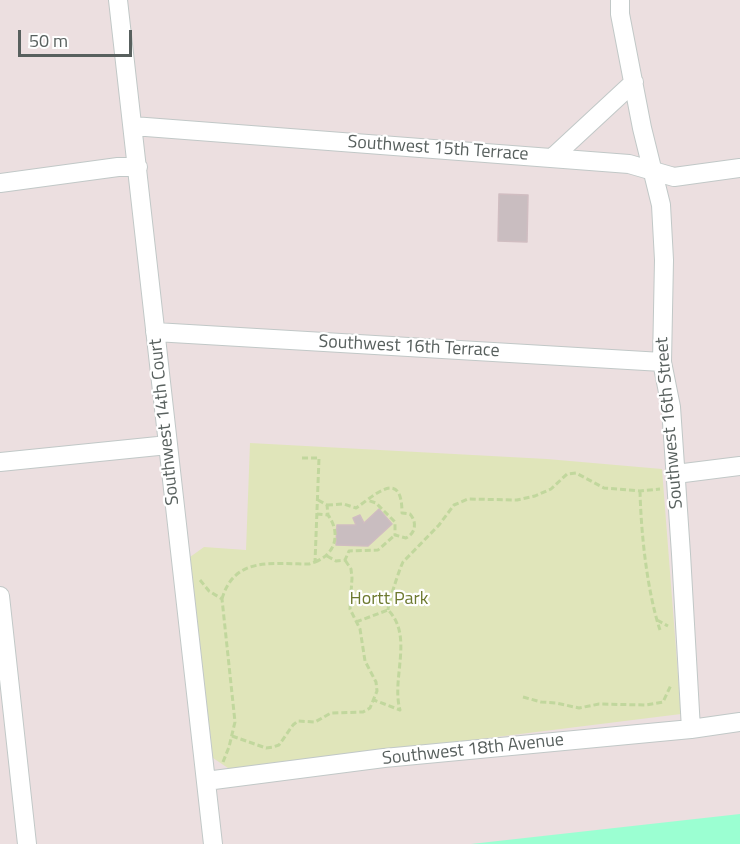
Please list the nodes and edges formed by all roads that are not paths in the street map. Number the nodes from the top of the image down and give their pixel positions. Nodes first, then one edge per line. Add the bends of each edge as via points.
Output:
1 (118, 0) edge
2 (618, 5) edge
3 (633, 82) junction
4 (133, 126) junction
5 (552, 158) junction
6 (138, 167) junction
7 (740, 168) edge
8 (652, 171) junction
9 (0, 183) edge
10 (155, 333) junction
11 (662, 362) junction
12 (168, 445) junction
13 (0, 462) edge
14 (740, 466) edge
15 (671, 481) junction
16 (0, 596) edge
17 (740, 722) edge
18 (691, 729) junction
19 (212, 774) junction
20 (27, 844) edge
21 (213, 844) edge

1 - 4 street, Southwest 14th Court
2 - 3 street, Southwest 16th Street
3 - 5 street
3 - 8 street, Southwest 16th Street
4 - 5 street, Southwest 15th Terrace
4 - 6 street, Southwest 14th Court
5 - 8 street, Southwest 15th Terrace via 629,164
6 - 9 street
6 - 10 street, Southwest 14th Court
7 - 8 street, Southwest 15th Terrace via 674,177
8 - 11 street, Southwest 16th Street via 660,205 664,260
10 - 11 street, Southwest 16th Terrace
10 - 12 street, Southwest 14th Court
11 - 15 street, Southwest 16th Street via 670,406
12 - 13 street
12 - 19 street, Southwest 14th Court
14 - 15 street
15 - 18 street, Southwest 16th Street
16 - 20 street
17 - 18 street, Southwest 18th Avenue
18 - 19 street, Southwest 18th Avenue
19 - 21 street, Southwest 14th Court

